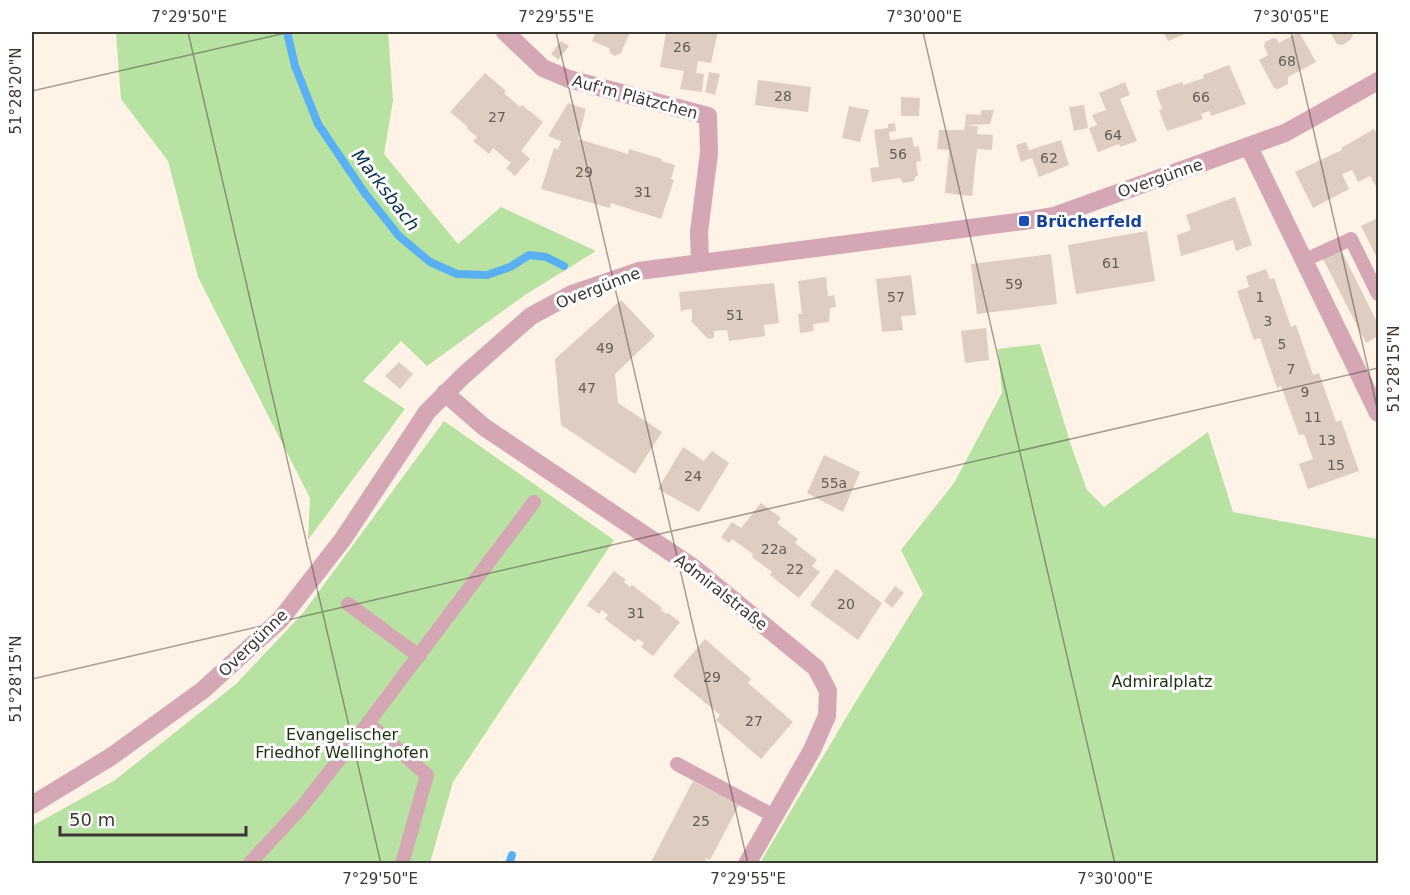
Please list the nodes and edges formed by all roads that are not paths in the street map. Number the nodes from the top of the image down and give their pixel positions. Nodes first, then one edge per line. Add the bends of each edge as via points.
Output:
1 (505, 32) edge
2 (1378, 81) edge
3 (1249, 147) junction
4 (1305, 260) junction
5 (700, 262) junction
6 (1378, 294) edge
7 (445, 393) junction
8 (1378, 413) edge
9 (534, 502) dead end
10 (348, 604) dead end
11 (419, 656) junction
12 (369, 723) junction
13 (677, 764) dead end
14 (32, 805) edge
15 (774, 816) junction
16 (249, 864) edge
17 (402, 864) edge
18 (747, 864) edge

1 - 5 street, Auf'm Plätzchen via 543,69 708,116
2 - 3 street, Overgünne via 1285,133
3 - 4 street
3 - 5 street, Overgünne via 1054,216
4 - 6 lane via 1351,239
4 - 8 street
5 - 7 street, Overgünne via 639,271 572,294 531,316
7 - 14 street, Overgünne via 427,412 344,539 280,621 203,690 112,756
7 - 15 street, Admiralstraße via 484,427 694,568 816,668 828,691 827,716
9 - 11 lane
10 - 11 lane
11 - 12 lane
12 - 16 lane via 301,808
12 - 17 lane via 427,775
13 - 15 lane
15 - 18 street, Admiralstraße

